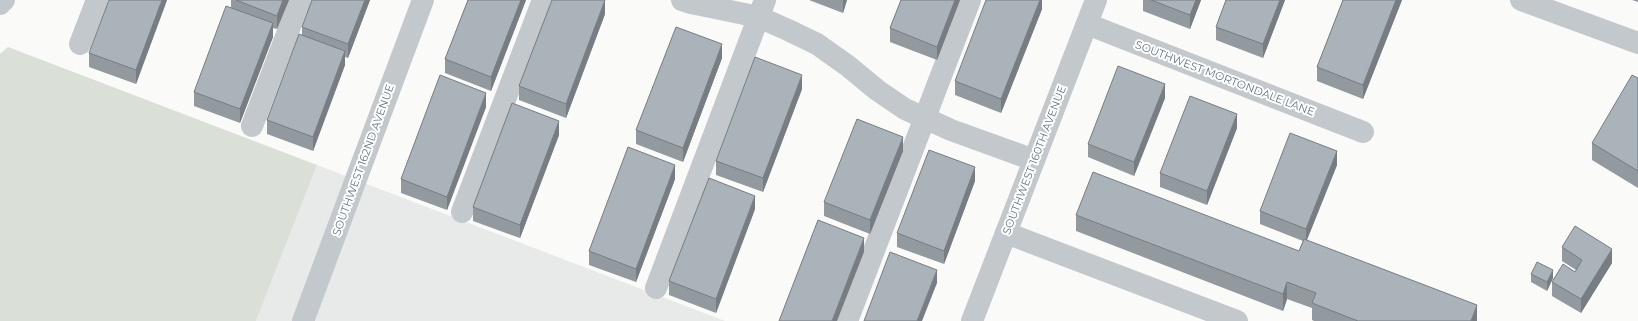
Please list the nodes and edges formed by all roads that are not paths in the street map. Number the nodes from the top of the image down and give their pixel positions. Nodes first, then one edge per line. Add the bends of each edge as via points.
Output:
1 (4, 0) edge
2 (97, 0) edge
3 (300, 0) edge
4 (423, 0) edge
5 (543, 0) edge
6 (682, 0) edge
7 (970, 0) edge
8 (1096, 0) edge
9 (1521, 0) edge
10 (0, 4) edge
11 (762, 9) edge
12 (1086, 24) junction
13 (1638, 43) edge
14 (80, 44) dead end
15 (924, 117) junction
16 (252, 126) dead end
17 (1363, 132) dead end
18 (1034, 160) junction
19 (462, 212) dead end
20 (1006, 233) junction
21 (656, 288) dead end
22 (303, 321) edge
23 (847, 321) edge
24 (972, 321) edge
25 (1237, 321) edge

1 - 10 street
2 - 14 street
3 - 16 street
4 - 22 street, SOUTHWEST 162ND AVENUE
5 - 19 street
6 - 11 street
7 - 15 street
8 - 12 street, SOUTHWEST 160TH AVENUE
9 - 13 street
11 - 15 street via 817,44 905,109
11 - 21 street
12 - 17 street, SOUTHWEST MORTONDALE LANE
12 - 18 street, SOUTHWEST 160TH AVENUE
15 - 18 street via 951,130
15 - 23 street
18 - 20 street, SOUTHWEST 160TH AVENUE
20 - 24 street, SOUTHWEST 160TH AVENUE
20 - 25 street

